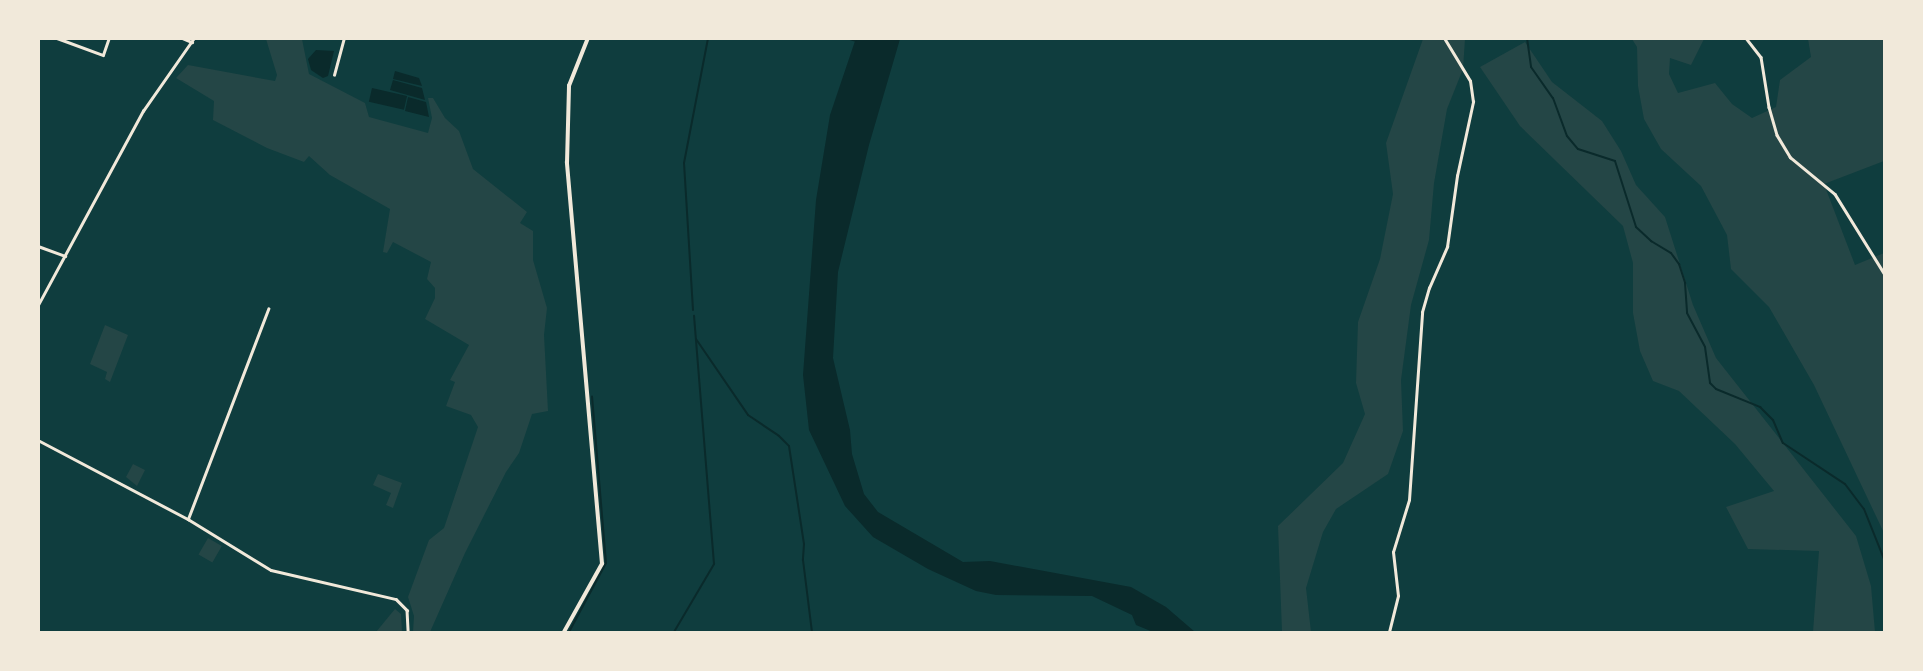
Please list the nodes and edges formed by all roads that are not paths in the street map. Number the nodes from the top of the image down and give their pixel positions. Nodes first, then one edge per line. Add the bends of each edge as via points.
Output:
1 (57, 38) edge
2 (109, 38) edge
3 (182, 38) edge
4 (344, 38) edge
5 (588, 38) edge
6 (1444, 38) edge
7 (1746, 38) edge
8 (194, 40) edge
9 (334, 75) dead end
10 (38, 246) edge
11 (65, 256) junction
12 (1885, 273) edge
13 (38, 305) edge
14 (268, 309) dead end
15 (38, 440) edge
16 (188, 520) junction
17 (408, 632) edge
18 (564, 632) edge
19 (1390, 632) edge

1 - 2 street via 103,55
3 - 8 street
4 - 9 street
5 - 18 street via 569,86 567,163 602,564
6 - 19 street via 1470,81 1473,102 1447,247 1422,312 1412,473 1406,516 1393,552 1398,596
7 - 12 street via 1761,57 1777,135 1790,157 1835,194
8 - 11 street via 143,111
10 - 11 street
11 - 13 street
14 - 16 street
15 - 16 street
16 - 17 street via 271,570 397,599 407,610

